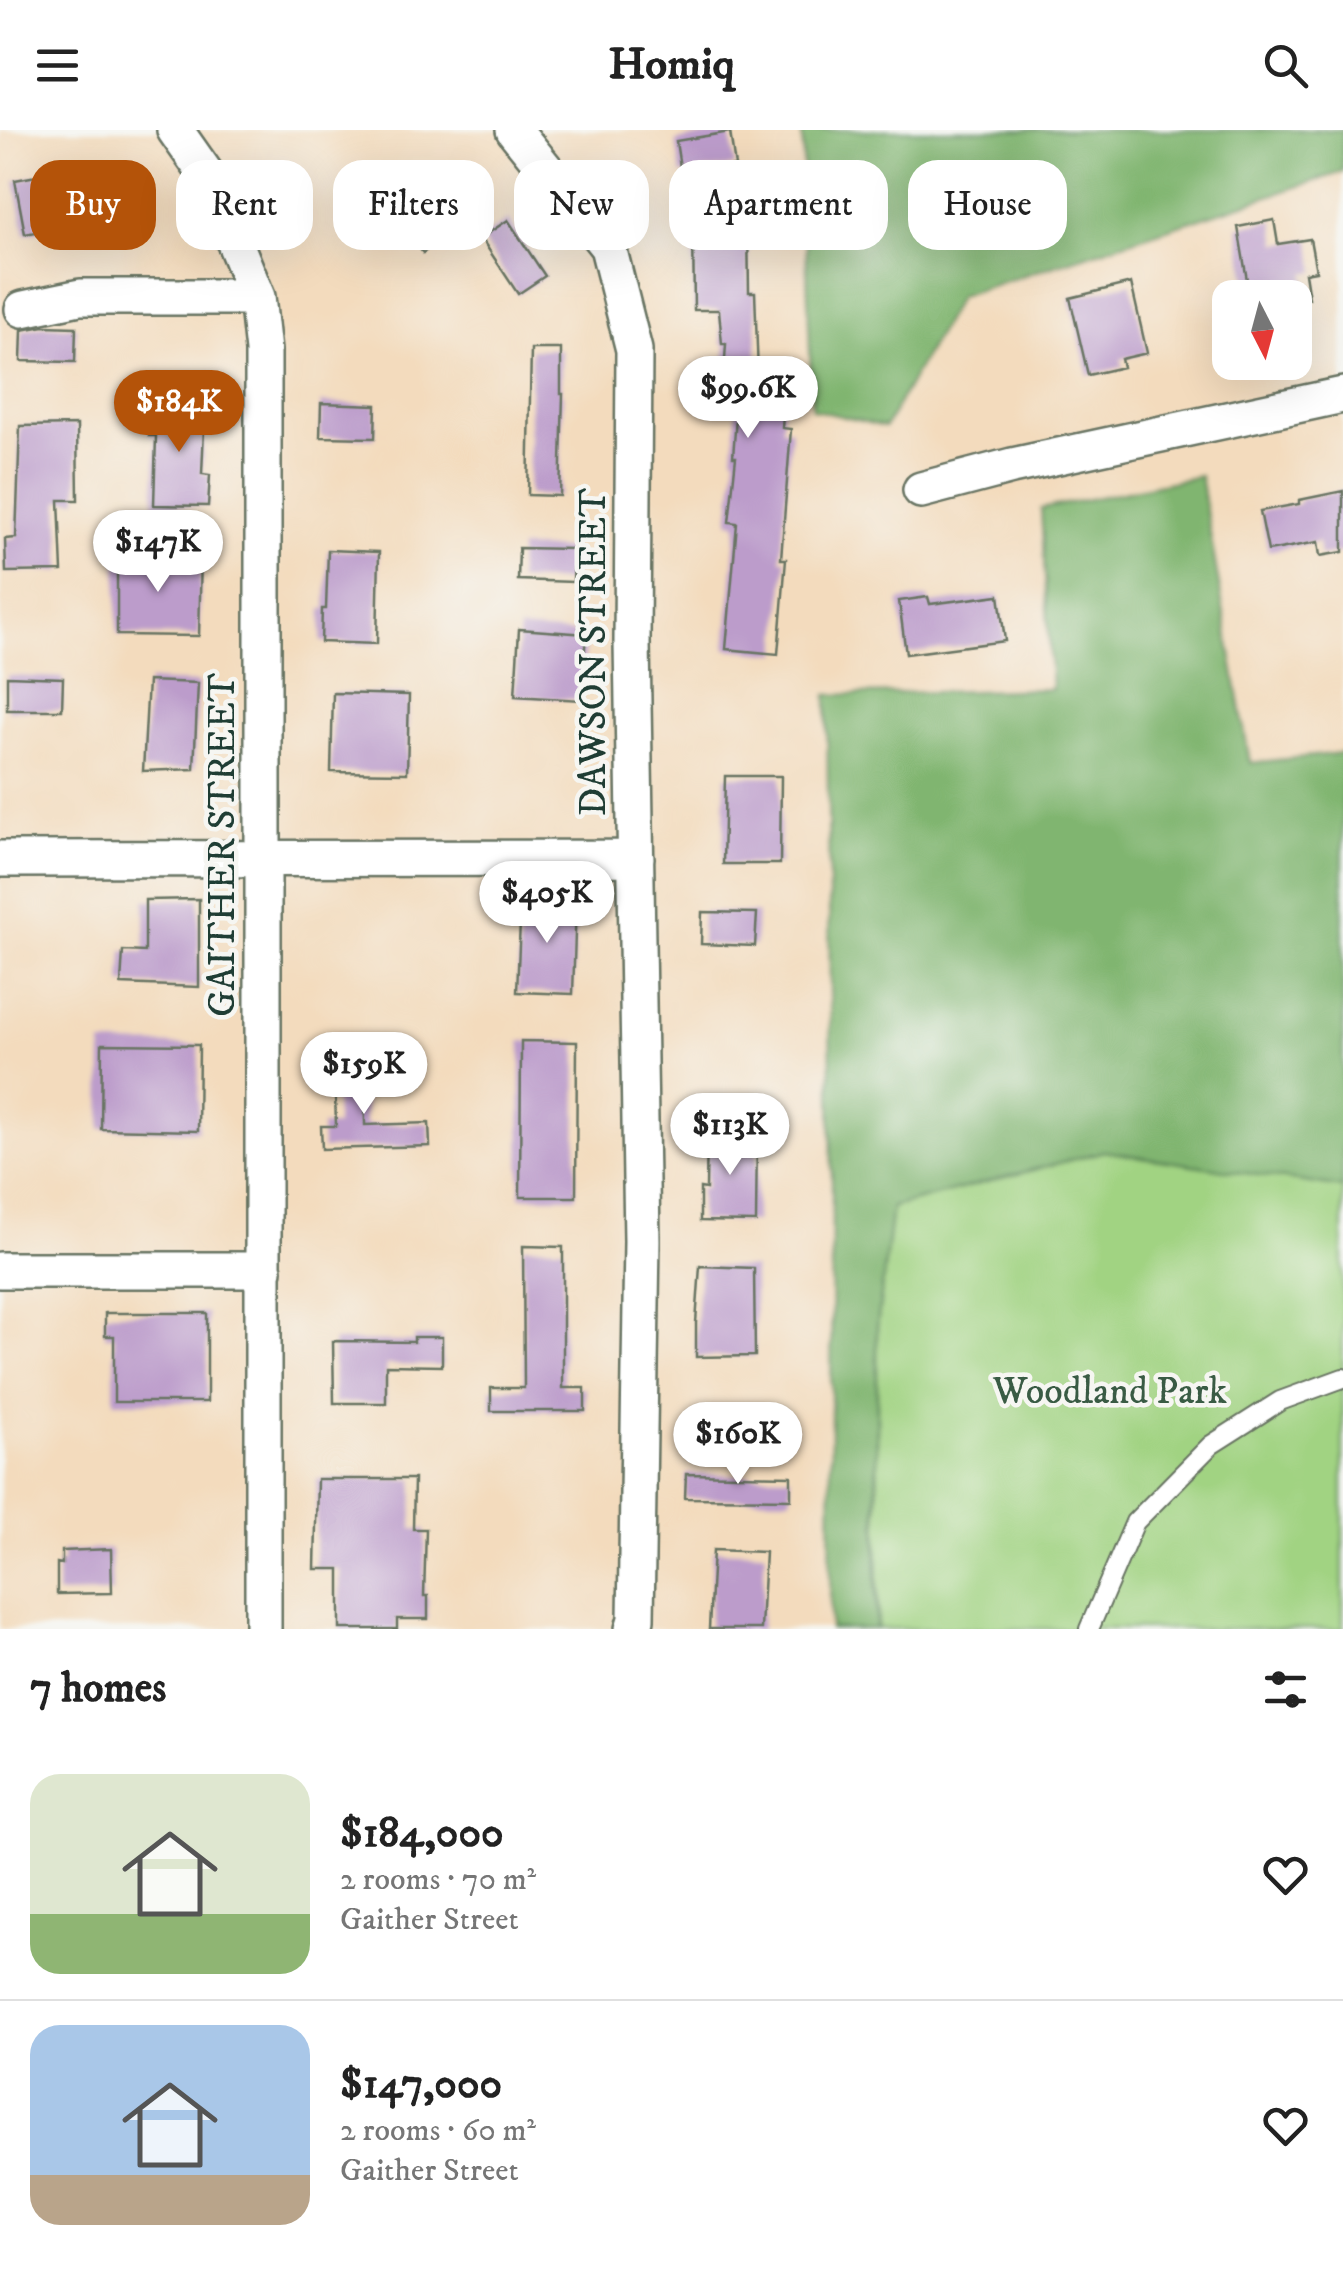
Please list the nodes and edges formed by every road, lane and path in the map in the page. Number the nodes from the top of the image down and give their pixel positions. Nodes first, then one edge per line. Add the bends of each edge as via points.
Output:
1 (175, 130) edge
2 (514, 130) edge
3 (257, 298) junction
4 (23, 309) dead end
5 (1343, 395) edge
6 (921, 490) dead end
7 (636, 858) junction
8 (0, 859) edge
9 (264, 859) junction
10 (0, 1270) edge
11 (264, 1270) junction
12 (1343, 1378) edge
13 (263, 1629) edge
14 (634, 1629) edge
15 (1089, 1629) edge

1 - 3 street, GAITHER STREET via 208,177
2 - 7 street, DAWSON STREET via 608,247 634,350
3 - 4 street via 80,296
3 - 9 street, GAITHER STREET via 263,350
5 - 6 street
7 - 9 street
7 - 14 street, DAWSON STREET via 642,1241
8 - 9 street
9 - 11 street, GAITHER STREET
10 - 11 street
11 - 13 street, GAITHER STREET
12 - 15 lane via 1280,1401 1211,1445 1135,1522

